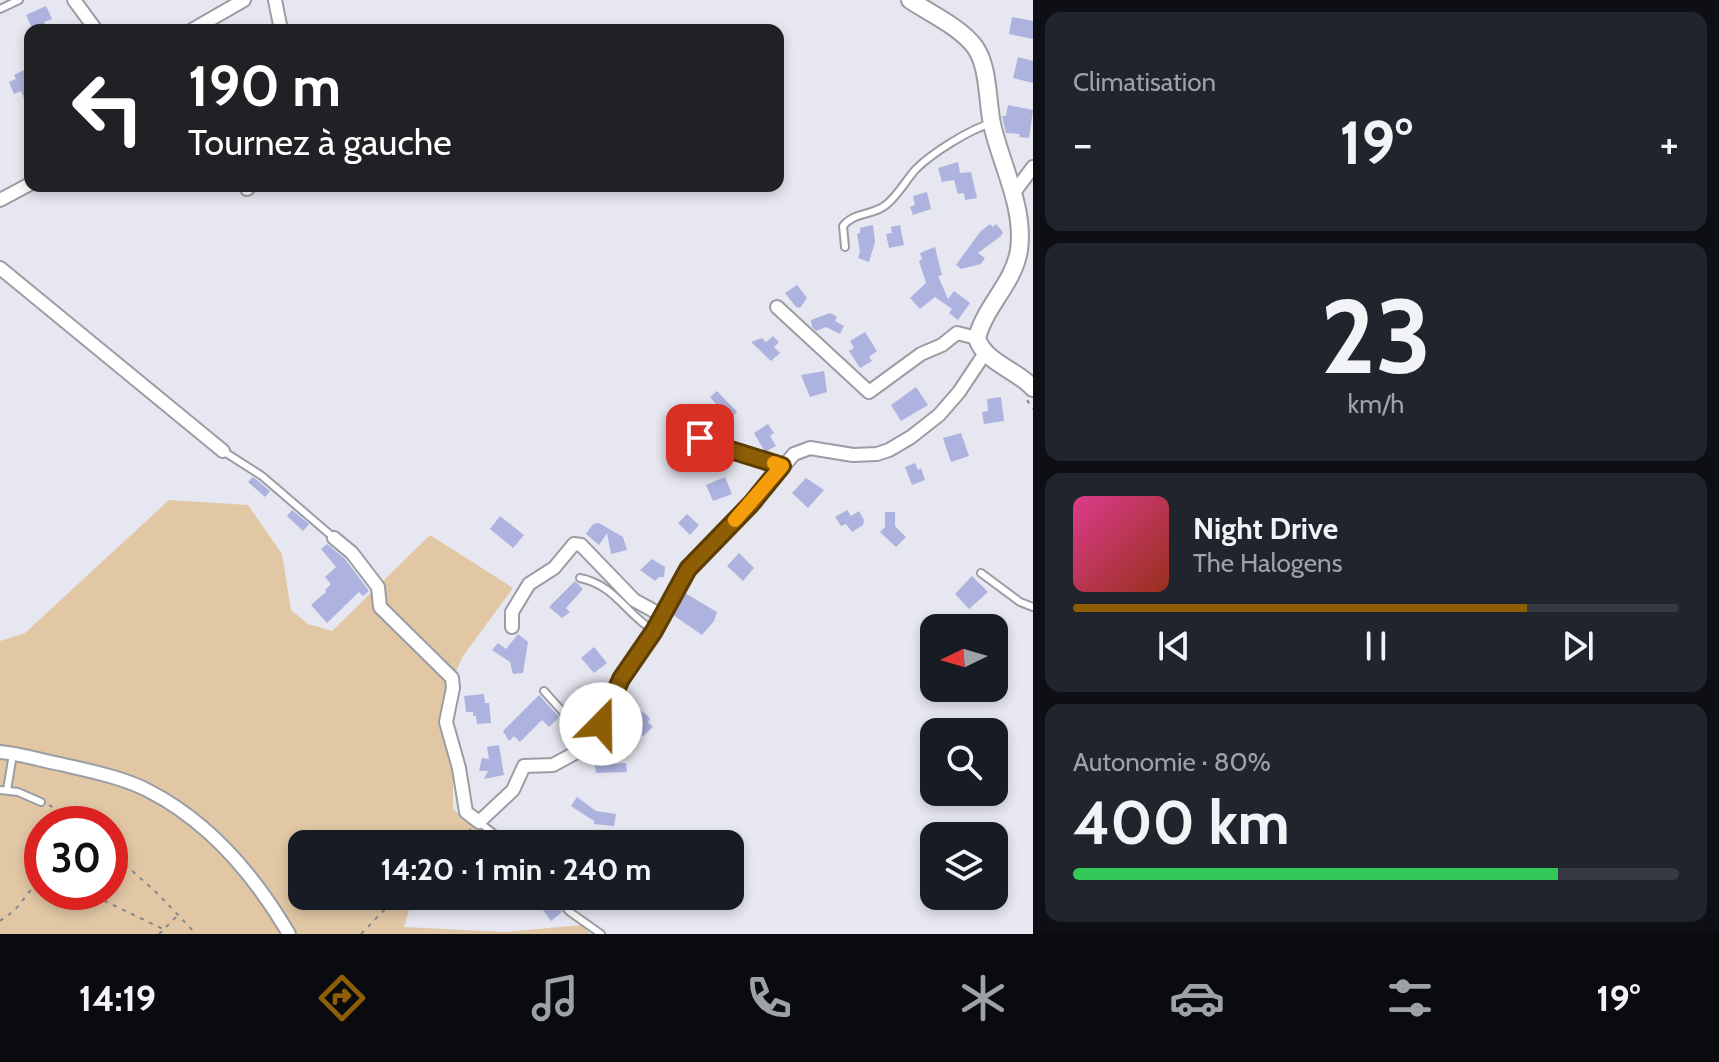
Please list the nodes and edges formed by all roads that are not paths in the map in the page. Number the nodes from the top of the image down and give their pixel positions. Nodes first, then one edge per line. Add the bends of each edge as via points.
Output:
1 (19, 0) edge
2 (74, 0) edge
3 (244, 0) edge
4 (275, 0) edge
5 (910, 0) edge
6 (0, 9) edge
7 (92, 24) edge
8 (202, 24) edge
9 (280, 24) edge
10 (992, 123) junction
11 (1033, 167) edge
12 (24, 187) edge
13 (1013, 194) junction
14 (0, 200) edge
15 (845, 247) dead end
16 (0, 268) edge
17 (777, 307) dead end
18 (981, 346) junction
19 (1033, 388) edge
20 (700, 438) dead end
21 (223, 451) joint
22 (782, 466) junction
23 (334, 538) joint
24 (981, 573) dead end
25 (580, 578) dead end
26 (1033, 607) edge
27 (663, 616) junction
28 (512, 627) dead end
29 (654, 631) junction
30 (544, 691) dead end
31 (592, 741) junction
32 (7, 753) edge
33 (4, 790) edge
34 (41, 802) road end
35 (479, 822) junction
36 (489, 830) edge
37 (568, 910) edge
38 (289, 934) edge
39 (601, 934) edge

1 - 6 lane
2 - 7 street
3 - 8 street
4 - 9 street
5 - 10 street via 974,45 983,66
10 - 13 street
10 - 15 lane via 977,127 917,168 887,204 851,217 843,226
11 - 13 street
12 - 14 street
13 - 18 street via 1019,251 986,315
16 - 21 street
17 - 18 street via 869,392 957,333
18 - 19 street
18 - 22 street via 959,392 939,415 900,444 865,455 810,448
20 - 22 lane
21 - 23 lane via 262,476
22 - 27 street via 688,569
23 - 35 street via 378,587 380,607 452,678 446,722 466,812
24 - 26 lane
25 - 29 lane via 597,582
27 - 28 street via 634,600 581,545 574,544 554,568 529,584 512,612
27 - 29 street
29 - 31 street via 621,679
30 - 31 lane
31 - 35 street via 561,763 524,766 513,790
32 - 33 lane
32 - 38 street via 124,780 149,791 235,859
33 - 34 lane
35 - 36 lane
37 - 39 lane

